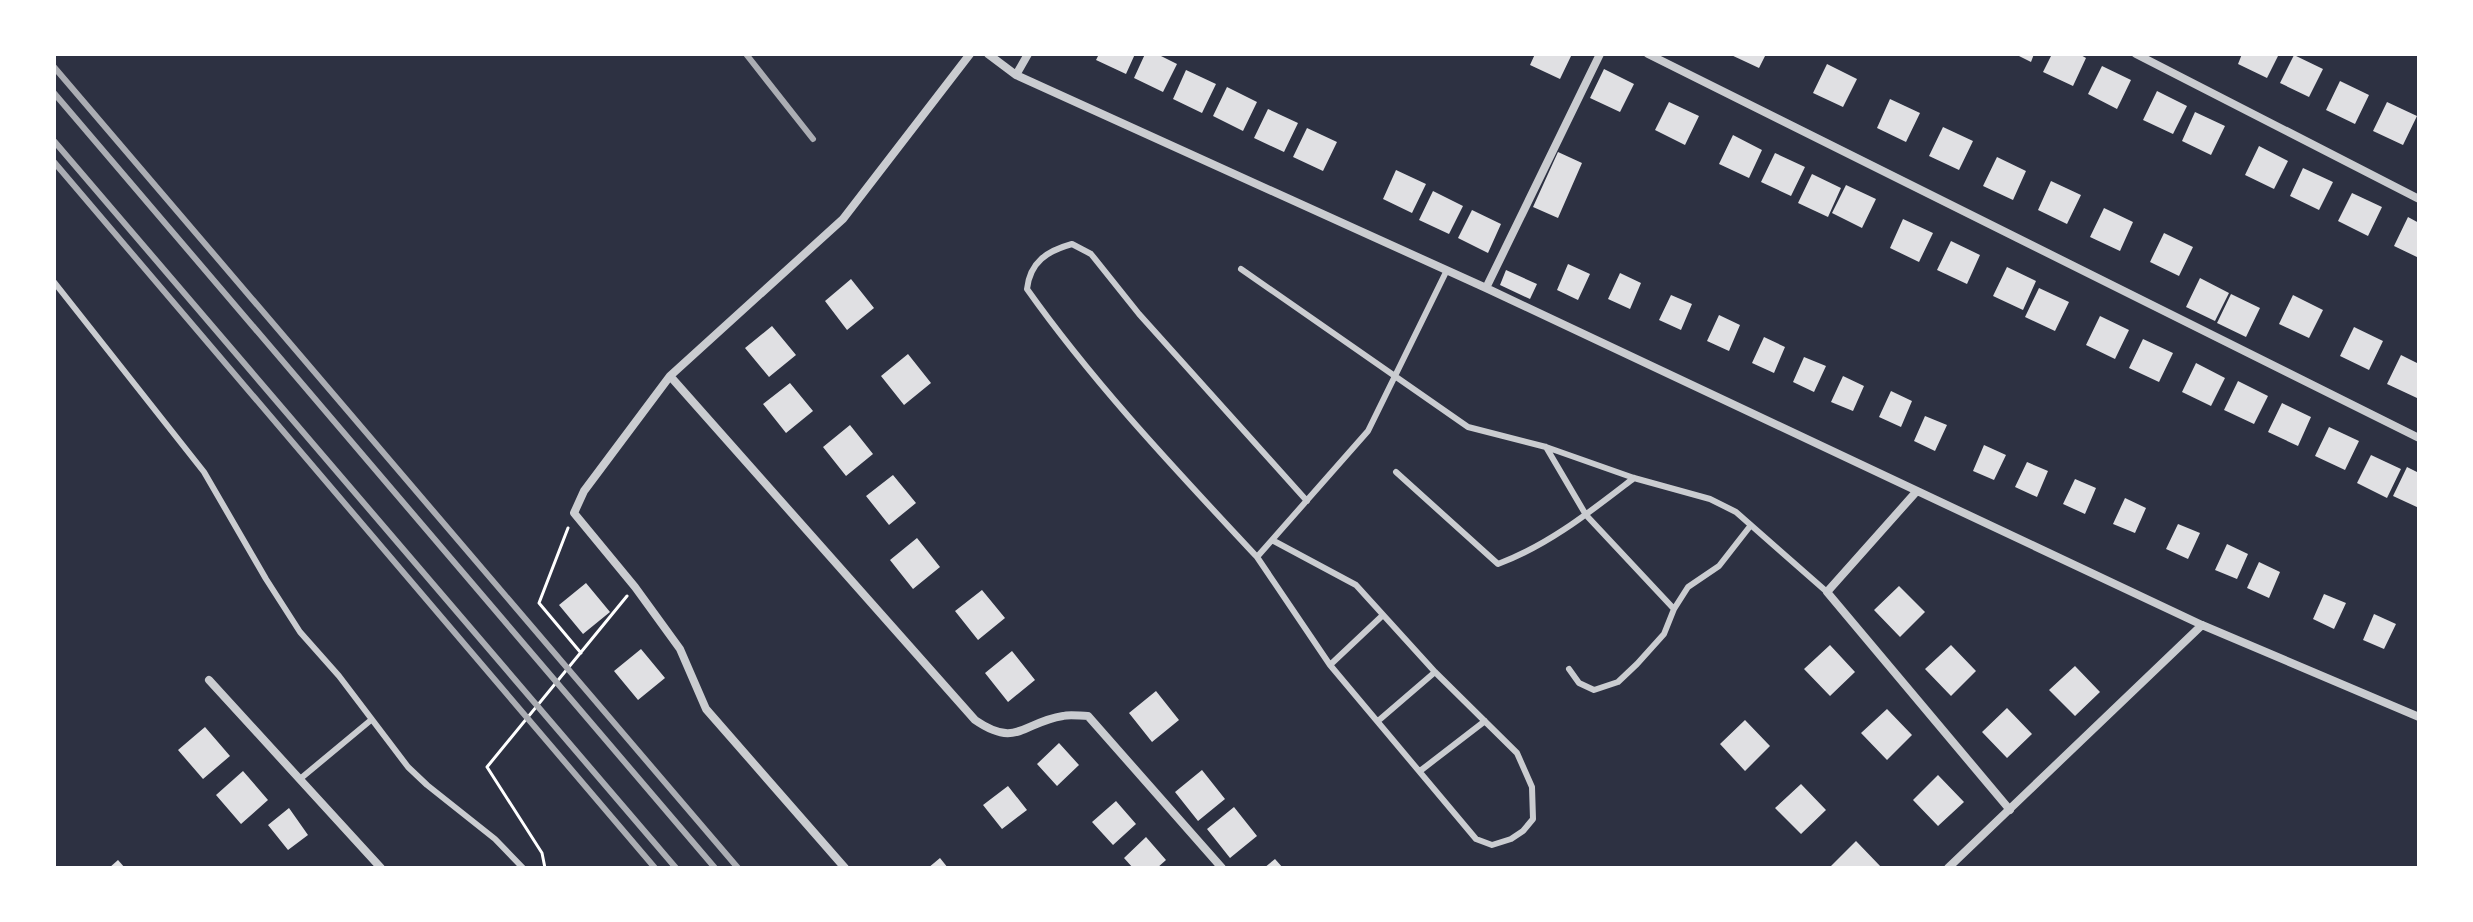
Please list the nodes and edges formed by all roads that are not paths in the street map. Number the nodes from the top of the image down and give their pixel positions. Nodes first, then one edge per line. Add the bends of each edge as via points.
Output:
1 (970, 54) edge
2 (988, 54) edge
3 (1028, 54) edge
4 (1600, 54) edge
5 (1648, 54) edge
6 (2136, 54) edge
7 (1016, 75) junction
8 (2419, 199) edge
9 (1241, 269) dead end
10 (1447, 270) junction
11 (54, 282) edge
12 (1486, 288) junction
13 (670, 376) junction
14 (1394, 377) junction
15 (2419, 438) edge
16 (1546, 447) junction
17 (1396, 472) dead end
18 (1634, 478) junction
19 (1916, 492) junction
20 (1307, 501) junction
21 (1586, 515) junction
22 (1751, 525) junction
23 (1272, 540) junction
24 (1257, 557) junction
25 (1827, 592) junction
26 (1674, 609) junction
27 (1383, 615) junction
28 (2202, 625) junction
29 (1330, 665) junction
30 (1569, 669) dead end
31 (1435, 672) junction
32 (209, 680) dead end
33 (2419, 717) edge
34 (371, 720) junction
35 (1378, 721) junction
36 (1485, 721) junction
37 (1420, 771) junction
38 (300, 779) junction
39 (2010, 810) junction
40 (381, 868) edge
41 (523, 868) edge
42 (845, 868) edge
43 (1222, 868) edge
44 (1948, 868) edge

1 - 13 street via 843,219
2 - 7 street
3 - 7 street
4 - 12 street
5 - 15 street
6 - 8 street
7 - 10 street
9 - 14 lane
10 - 12 street
10 - 14 lane
11 - 34 lane via 204,472 300,632
12 - 19 street
13 - 42 street via 584,491 574,513 680,649 706,709
13 - 43 street via 975,720 994,733 1019,732 1063,716 1088,716
14 - 16 lane via 1468,427
14 - 20 lane via 1368,431
16 - 18 lane
16 - 21 lane
17 - 21 lane via 1498,564 1523,555
18 - 21 lane
18 - 22 lane via 1710,499
19 - 25 street
19 - 28 street
20 - 23 lane
20 - 24 lane via 1091,254 1072,244 1050,250 1038,262 1027,289 1058,333
21 - 26 lane
22 - 25 lane
22 - 26 lane via 1719,566 1688,587
23 - 24 lane
23 - 27 lane via 1356,585
24 - 29 lane
25 - 39 street
26 - 30 lane via 1664,634 1618,682 1594,690 1579,683
27 - 29 lane
27 - 31 lane
28 - 33 street
28 - 39 street
29 - 35 lane
31 - 35 lane
31 - 36 lane
32 - 38 street
34 - 38 lane
34 - 41 lane via 408,767
35 - 37 lane
36 - 37 lane
36 - 37 lane via 1517,753 1532,787 1533,819 1523,831 1492,845 1476,839
38 - 40 street
39 - 44 street

